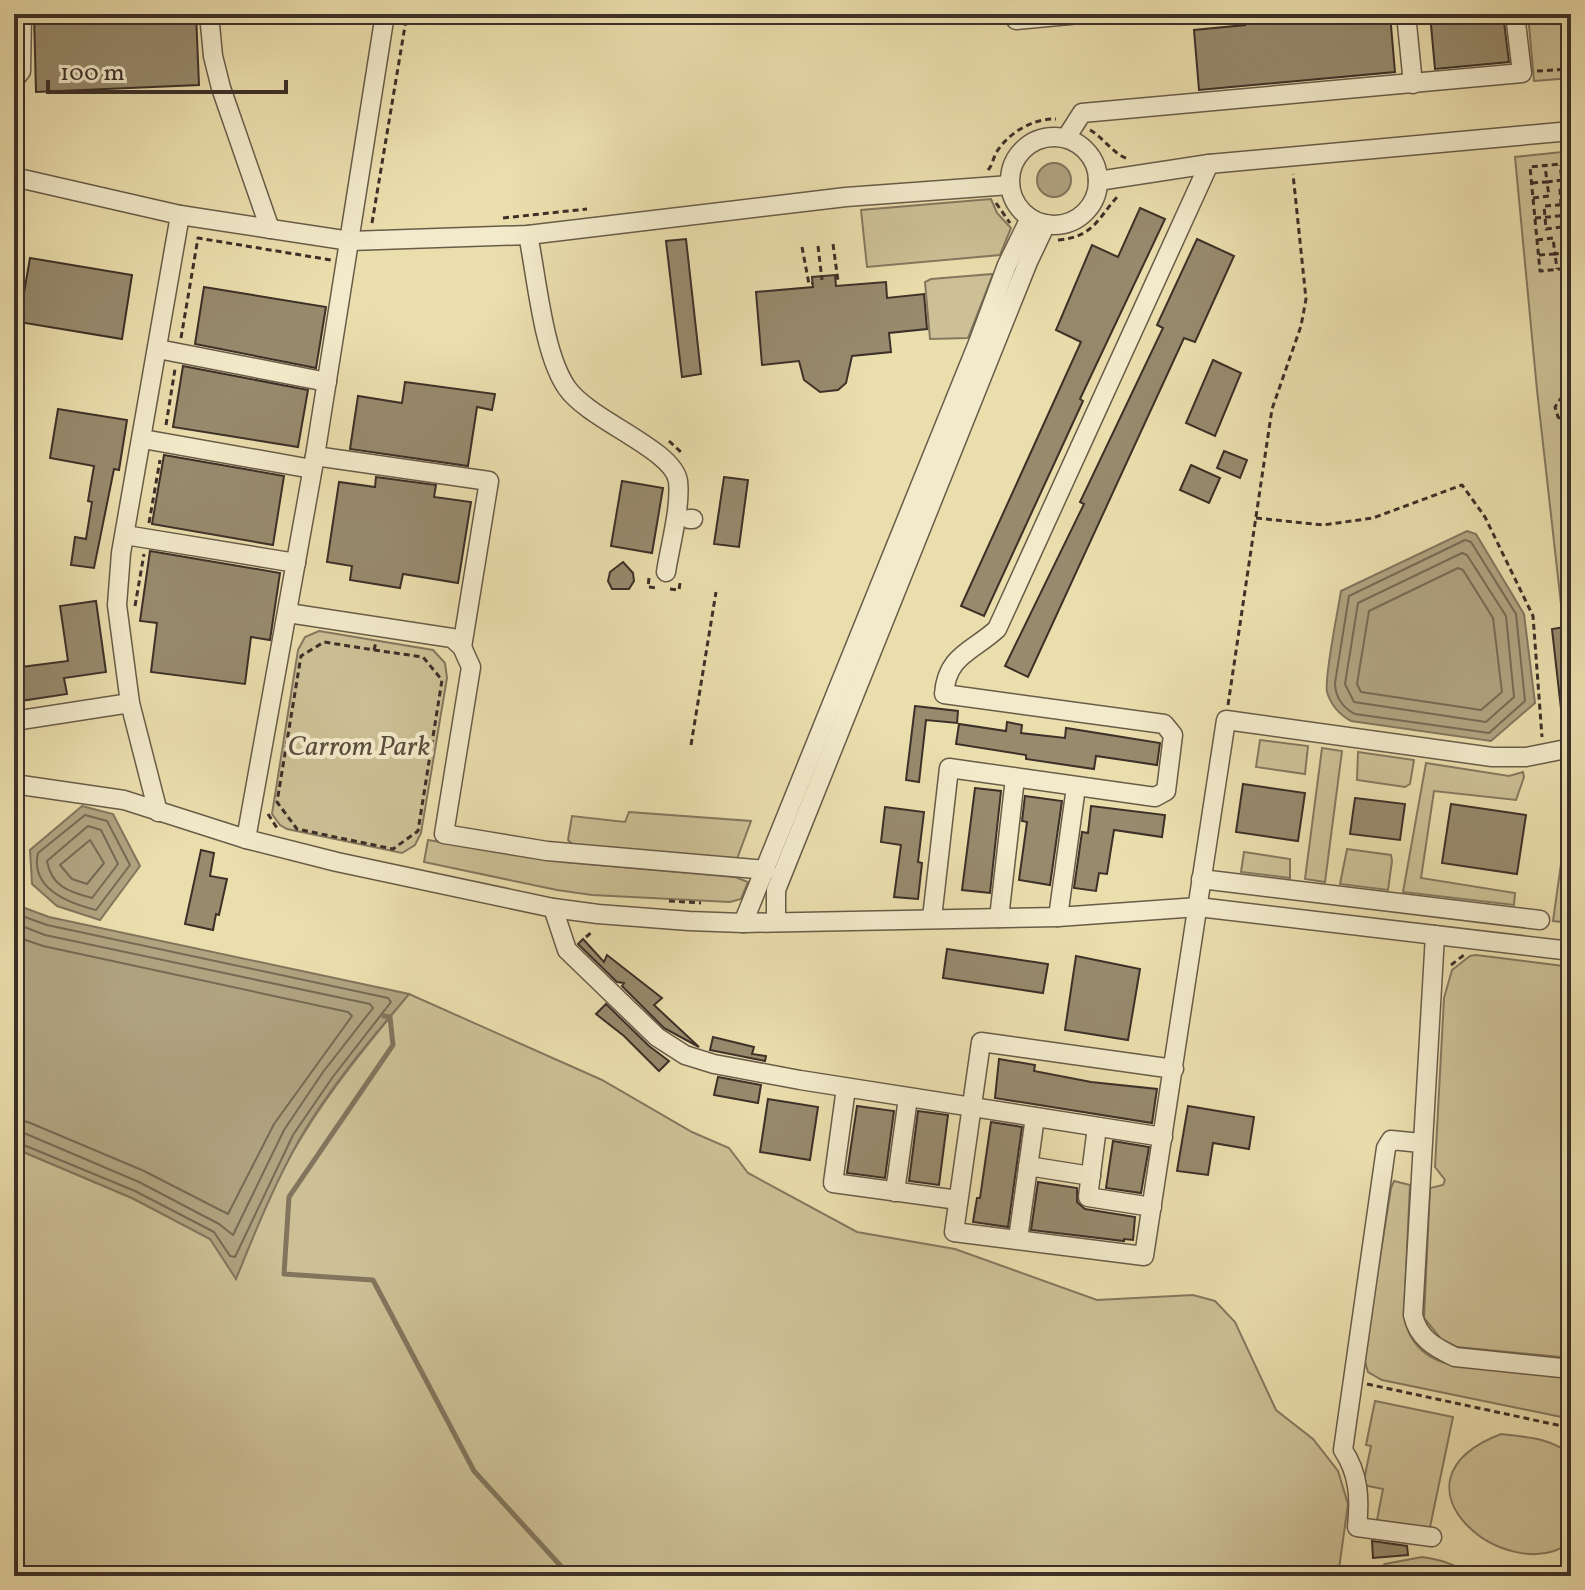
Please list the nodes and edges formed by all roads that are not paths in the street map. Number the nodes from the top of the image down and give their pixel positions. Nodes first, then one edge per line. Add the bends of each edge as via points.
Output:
1 (22, 14) edge
2 (209, 14) edge
3 (385, 14) edge
4 (1080, 14) edge
5 (1406, 14) edge
6 (1515, 14) edge
7 (1016, 20) dead end
8 (14, 80) edge
9 (1413, 84) junction
10 (1071, 131) junction
11 (1571, 131) edge
12 (1209, 164) junction
13 (14, 177) edge
14 (1098, 181) junction
15 (1010, 185) junction
16 (180, 215) junction
17 (1038, 221) junction
18 (270, 229) junction
19 (528, 235) junction
20 (350, 241) junction
21 (158, 349) junction
22 (327, 382) junction
23 (143, 439) junction
24 (314, 462) junction
25 (125, 535) junction
26 (296, 563) junction
27 (666, 572) dead end
28 (288, 613) junction
29 (462, 647) junction
30 (130, 703) junction
31 (14, 721) edge
32 (1571, 748) edge
33 (1015, 778) junction
34 (14, 784) edge
35 (1076, 787) junction
36 (158, 812) junction
37 (246, 839) junction
38 (766, 870) junction
39 (1201, 879) junction
40 (1198, 907) junction
41 (541, 911) junction
42 (1058, 917) junction
43 (932, 918) junction
44 (999, 918) junction
45 (1540, 920) dead end
46 (776, 922) junction
47 (743, 923) junction
48 (1435, 935) junction
49 (1571, 951) edge
50 (1174, 1069) junction
51 (846, 1088) junction
52 (908, 1098) junction
53 (971, 1107) junction
54 (1035, 1117) junction
55 (1097, 1127) junction
56 (1163, 1137) junction
57 (1421, 1143) junction
58 (1028, 1166) junction
59 (1091, 1176) junction
60 (895, 1192) junction
61 (958, 1200) junction
62 (1152, 1207) junction
63 (1018, 1239) junction
64 (1571, 1369) edge
65 (1432, 1537) dead end

1 - 8 lane via 21,71
2 - 18 lane via 221,88
3 - 20 lane
4 - 7 lane
5 - 9 lane
6 - 9 lane via 1522,73
9 - 10 lane via 1082,113
10 - 14 lane via 1089,154
10 - 15 lane via 1026,147 1011,170
11 - 12 lane
12 - 14 lane
12 - 35 lane via 997,629 959,657 945,681 944,694 1164,724 1173,735 1166,791 1155,797
13 - 16 lane
14 - 17 lane via 1084,213 1064,224
15 - 17 lane via 1016,204
15 - 19 lane via 846,197
16 - 18 lane
16 - 21 lane
17 - 38 lane via 1007,265
17 - 46 lane via 1028,262 776,890
18 - 20 lane
19 - 20 lane
19 - 27 lane via 555,367 569,391 597,416 667,460 678,478
20 - 22 lane
21 - 22 lane
21 - 23 lane
22 - 24 lane
23 - 24 lane
23 - 25 lane
24 - 26 lane
24 - 29 lane via 489,481
25 - 26 lane
25 - 30 lane via 117,605
26 - 28 lane
28 - 29 lane via 452,638
28 - 37 lane
29 - 38 lane via 471,667 444,834 547,851
30 - 31 lane
30 - 36 lane
32 - 39 lane via 1492,757 1226,720
33 - 35 lane
33 - 43 lane via 949,768
33 - 44 lane
34 - 36 lane via 124,800
35 - 42 lane
36 - 37 lane
37 - 41 lane
38 - 47 lane
39 - 40 lane
39 - 45 lane
40 - 42 lane
40 - 48 lane
40 - 50 lane
41 - 47 lane
41 - 51 lane via 567,950 657,1037 685,1055
42 - 44 lane
43 - 44 lane
43 - 46 lane
46 - 47 lane
48 - 49 lane
48 - 57 lane
50 - 53 lane via 981,1042
50 - 56 lane
51 - 52 lane
51 - 60 lane via 833,1183
52 - 53 lane
52 - 60 lane
53 - 54 lane
53 - 61 lane
54 - 55 lane
54 - 58 lane
55 - 56 lane
55 - 59 lane
56 - 62 lane
57 - 64 lane via 1416,1329 1455,1357
57 - 65 lane via 1398,1138 1386,1148 1343,1450 1360,1496 1357,1527
58 - 59 lane
58 - 63 lane
59 - 62 lane via 1088,1197
60 - 61 lane
61 - 63 lane via 954,1232
62 - 63 lane via 1144,1256

